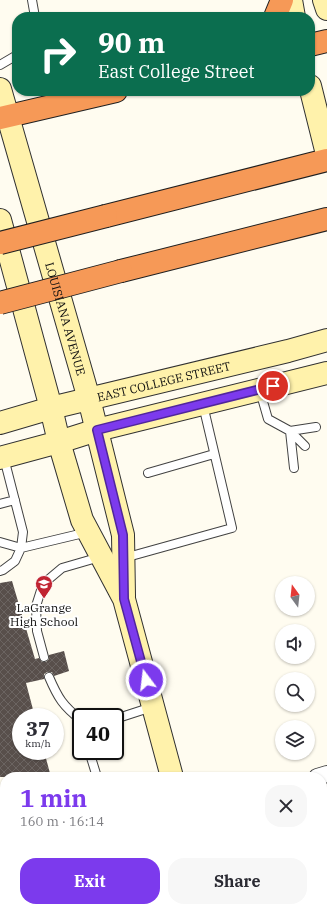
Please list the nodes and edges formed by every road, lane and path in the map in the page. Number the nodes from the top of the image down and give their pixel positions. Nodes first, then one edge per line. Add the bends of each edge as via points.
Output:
1 (32, 0) edge
2 (282, 0) edge
3 (291, 0) edge
4 (324, 0) edge
5 (327, 9) edge
6 (34, 12) edge
7 (277, 12) edge
8 (293, 12) edge
9 (327, 41) edge
10 (315, 44) edge
11 (12, 58) edge
12 (0, 65) edge
13 (0, 89) edge
14 (94, 96) edge
15 (312, 96) edge
16 (4, 117) edge
17 (327, 154) edge
18 (327, 160) edge
19 (327, 219) edge
20 (0, 220) edge
21 (0, 243) edge
22 (0, 303) edge
23 (327, 340) edge
24 (327, 373) edge
25 (260, 390) junction
26 (89, 399) junction
27 (202, 404) junction
28 (51, 408) junction
29 (0, 423) edge
30 (316, 427) dead end
31 (97, 430) junction
32 (290, 432) junction
33 (59, 442) junction
34 (305, 446) dead end
35 (214, 454) junction
36 (2, 458) edge
37 (294, 468) dead end
38 (148, 473) dead end
39 (15, 500) junction
40 (0, 504) edge
41 (88, 532) junction
42 (0, 542) edge
43 (21, 548) junction
44 (101, 556) junction
45 (124, 559) junction
46 (0, 571) edge
47 (124, 599) junction
48 (44, 657) dead end
49 (50, 677) dead end
50 (153, 707) junction
51 (72, 713) edge
52 (124, 716) edge
53 (92, 760) edge
54 (95, 772) edge
55 (171, 772) edge

1 - 6 lane
2 - 7 highway
3 - 8 street
4 - 5 street
9 - 10 highway
11 - 12 lane
13 - 16 street, LOUISIANA AVENUE
14 - 16 highway
15 - 17 street
16 - 26 street, LOUISIANA AVENUE
18 - 21 highway, bridge
19 - 22 highway, bridge
20 - 28 street, LOUISIANA AVENUE
23 - 26 street, EAST COLLEGE STREET
24 - 25 street
25 - 27 street
25 - 32 lane via 268,420
26 - 28 street, EAST COLLEGE STREET
26 - 31 street, LOUISIANA AVENUE
27 - 31 street
27 - 35 lane
28 - 29 street, EAST COLLEGE STREET
28 - 33 street, LOUISIANA AVENUE
30 - 32 lane
31 - 33 street
31 - 45 street, LOUISIANA AVENUE via 123,535
32 - 34 lane
32 - 37 lane
33 - 36 street
33 - 41 street, LOUISIANA AVENUE via 82,520
35 - 38 lane
35 - 45 lane via 232,528
36 - 39 lane
39 - 40 lane
39 - 43 lane via 23,532
41 - 43 lane
41 - 44 street, LOUISIANA AVENUE
42 - 43 lane
43 - 46 lane via 15,561
44 - 47 street, LOUISIANA AVENUE
44 - 48 lane via 62,568 43,584 36,606 37,631
45 - 47 street, LOUISIANA AVENUE
47 - 50 street, LOUISIANA AVENUE
49 - 51 lane via 57,695
50 - 52 lane
50 - 55 street, LOUISIANA AVENUE
53 - 54 lane

